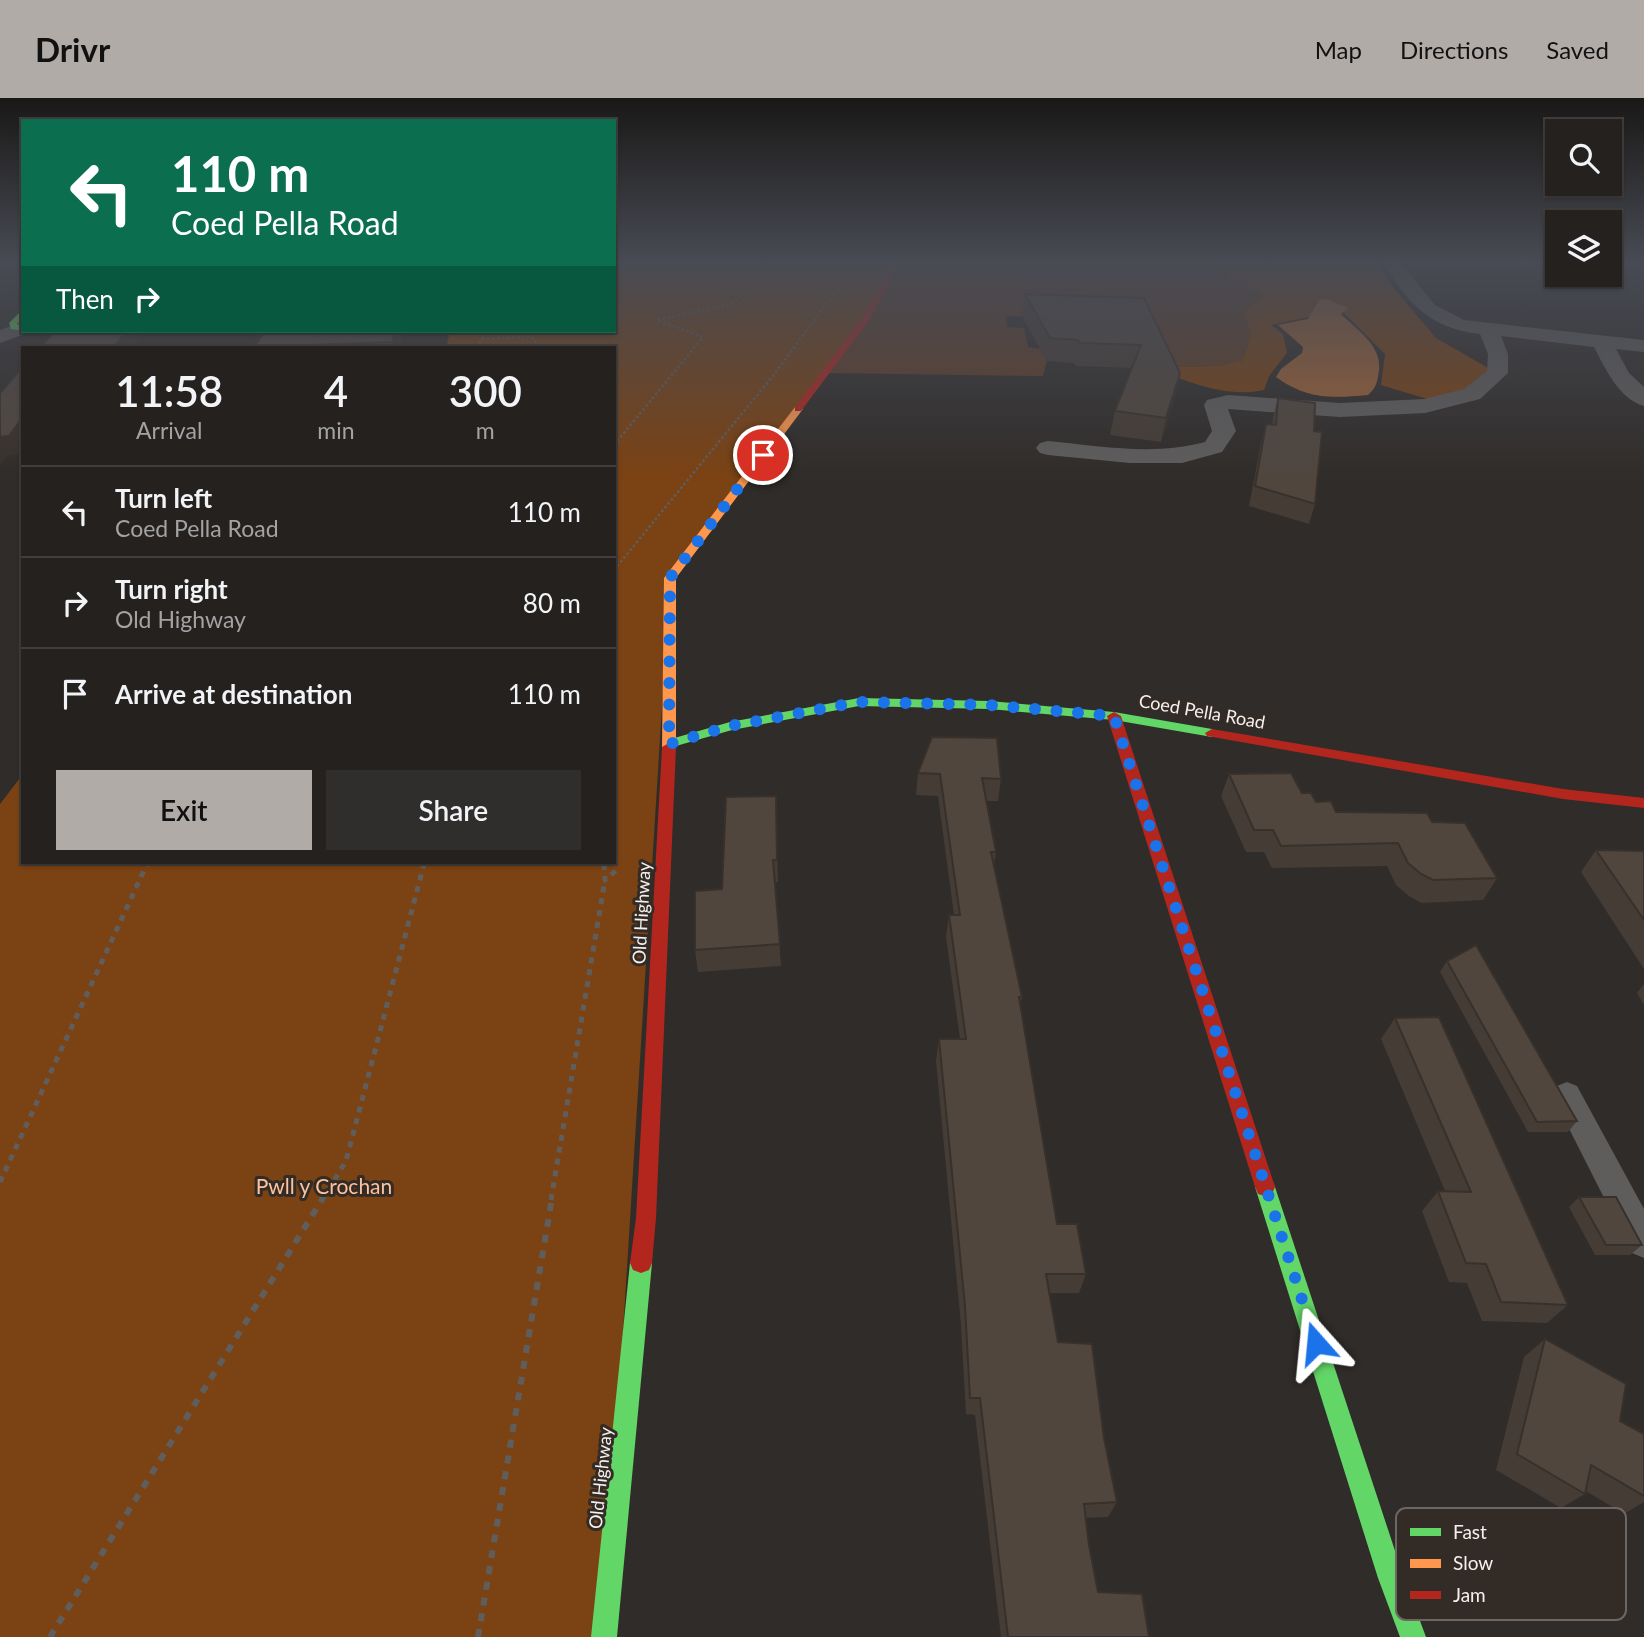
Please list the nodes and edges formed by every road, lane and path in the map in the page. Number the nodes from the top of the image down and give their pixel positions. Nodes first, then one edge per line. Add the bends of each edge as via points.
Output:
1 (484, 335) edge
2 (697, 335) edge
3 (803, 335) edge
4 (854, 335) edge
5 (1490, 335) edge
6 (1539, 335) edge
7 (482, 339) junction
8 (1602, 342) junction
9 (478, 346) edge
10 (539, 346) edge
11 (1644, 346) edge
12 (1644, 399) edge
13 (616, 443) edge
14 (1048, 448) dead end
15 (616, 568) edge
16 (1114, 716) junction
17 (669, 744) junction
18 (1644, 803) edge
19 (147, 864) edge
20 (424, 864) edge
21 (605, 880) dead end
22 (1567, 1095) dead end
23 (0, 1182) edge
24 (1644, 1242) edge
25 (1396, 1589) edge
26 (1407, 1620) edge
27 (50, 1637) edge
28 (478, 1637) edge
29 (604, 1637) edge
30 (1413, 1637) edge

1 - 7 path
2 - 13 path via 703,337
3 - 15 path
4 - 17 street, Old Highway via 670,578
5 - 14 street via 1498,354 1497,373 1472,394 1425,405 1340,410 1228,402 1215,405 1224,431 1214,447 1182,456
6 - 8 street
7 - 9 path
7 - 10 path via 531,335
8 - 11 street
8 - 12 street via 1620,376
16 - 17 street, Coed Pella Road via 989,705 859,702 730,726
16 - 18 street, Coed Pella Road via 1563,794
16 - 25 street
17 - 29 street, Old Highway via 646,1219
19 - 23 path
20 - 27 path via 346,1161
21 - 28 path
22 - 24 lane
26 - 30 street

